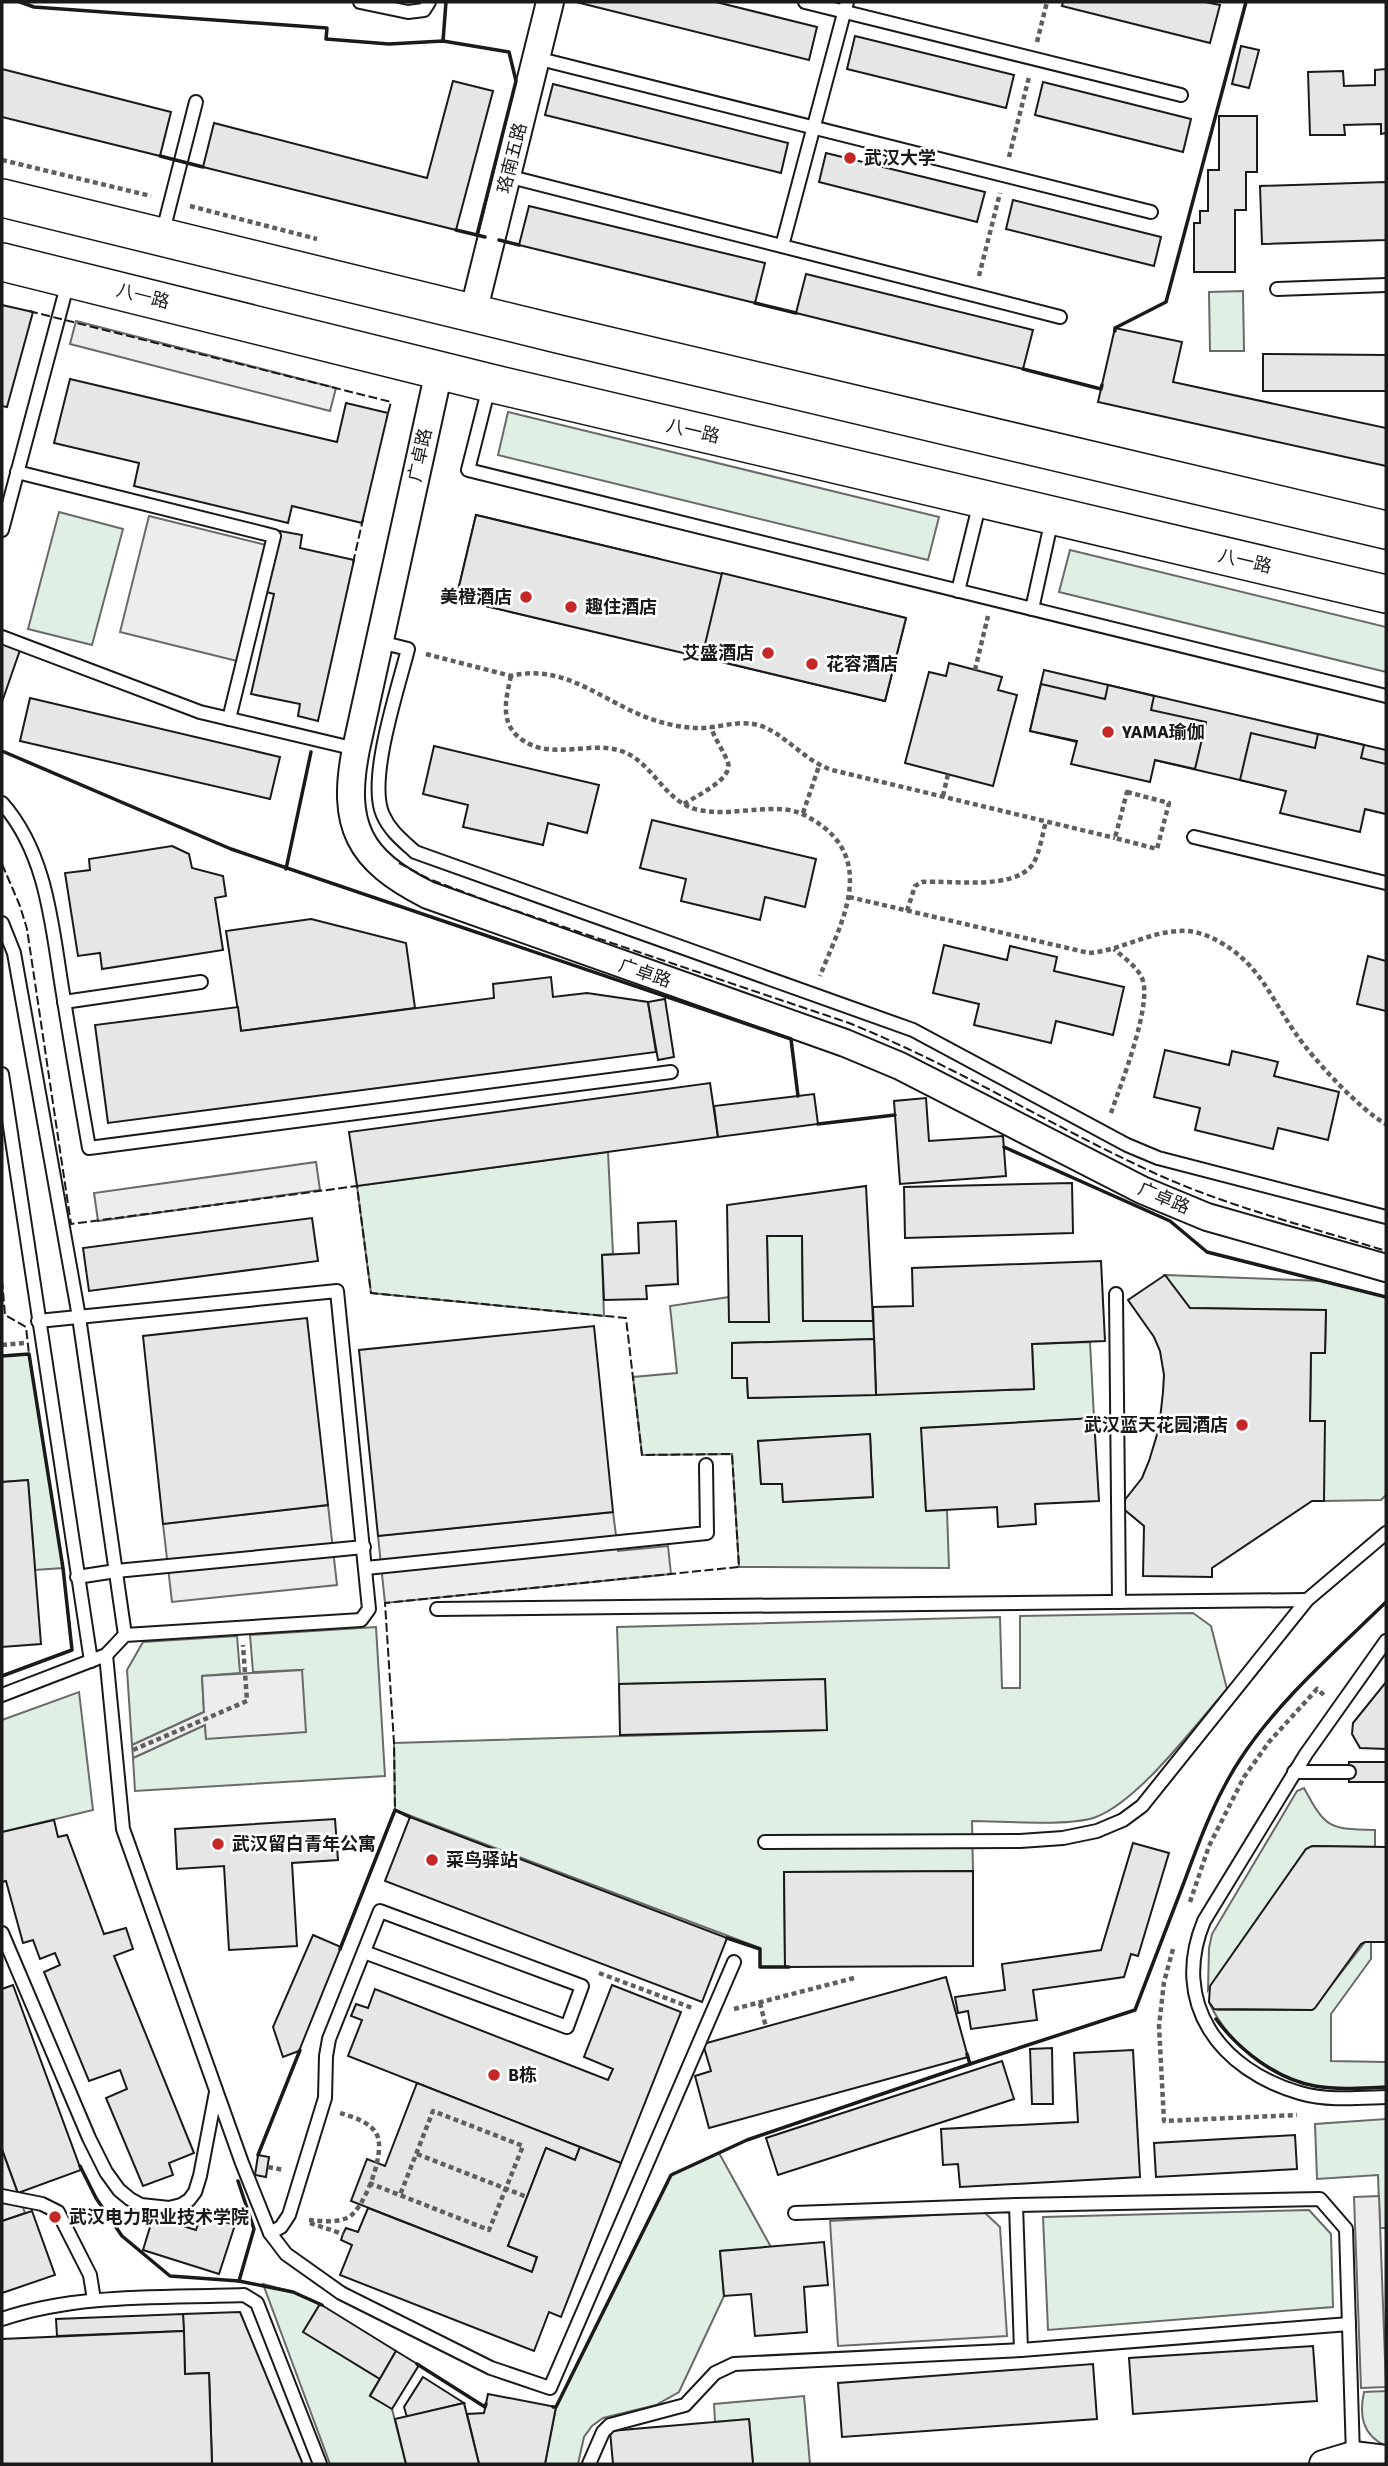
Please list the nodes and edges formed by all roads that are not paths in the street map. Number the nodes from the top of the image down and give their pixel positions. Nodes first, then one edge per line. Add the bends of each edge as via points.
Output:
1 (360, 2) edge
2 (429, 2) edge
3 (550, 2) edge
4 (805, 2) edge
5 (846, 7) edge
6 (536, 58) junction
7 (1181, 95) dead end
8 (197, 102) dead end
9 (813, 128) junction
10 (507, 176) junction
11 (2, 198) edge
12 (1152, 212) dead end
13 (161, 238) junction
14 (782, 246) junction
15 (2, 262) edge
16 (69, 278) junction
17 (1386, 285) edge
18 (1277, 289) dead end
19 (473, 313) junction
20 (1060, 317) dead end
21 (439, 371) junction
22 (490, 383) junction
23 (17, 472) junction
24 (981, 498) junction
25 (1053, 515) junction
26 (2, 530) edge
27 (1386, 530) edge
28 (958, 590) junction
29 (1386, 594) edge
30 (1031, 609) junction
31 (2, 637) edge
32 (380, 642) junction
33 (1386, 696) edge
34 (229, 719) junction
35 (356, 748) junction
36 (2, 803) edge
37 (1194, 837) dead end
38 (1386, 883) edge
39 (2, 923) edge
40 (201, 982) dead end
41 (64, 1002) junction
42 (671, 1072) dead end
43 (2, 1074) edge
44 (1386, 1217) edge
45 (1386, 1268) edge
46 (1116, 1294) dead end
47 (79, 1317) junction
48 (38, 1321) junction
49 (706, 1465) dead end
50 (1386, 1533) edge
51 (364, 1547) junction
52 (366, 1567) junction
53 (116, 1571) junction
54 (77, 1577) junction
55 (1307, 1600) junction
56 (1119, 1602) junction
57 (437, 1609) dead end
58 (125, 1635) junction
59 (1386, 1641) edge
60 (107, 1655) junction
61 (91, 1661) junction
62 (2, 1695) edge
63 (1294, 1773) junction
64 (1349, 1773) dead end
65 (765, 1842) dead end
66 (2, 1933) edge
67 (364, 1952) junction
68 (734, 1962) dead end
69 (216, 2092) junction
70 (1386, 2097) edge
71 (2, 2196) edge
72 (1016, 2205) junction
73 (795, 2213) dead end
74 (270, 2233) junction
75 (94, 2300) junction
76 (2, 2319) edge
77 (1349, 2324) junction
78 (1021, 2350) junction
79 (1353, 2455) junction
80 (1386, 2459) edge
81 (320, 2464) edge
82 (589, 2464) edge
83 (1323, 2464) edge

1 - 2 lane via 413,13 424,10
3 - 6 street, 珞南五路
4 - 5 lane
5 - 7 lane
5 - 9 lane
6 - 9 lane
6 - 10 street, 珞南五路
8 - 13 lane
9 - 12 lane
9 - 14 lane
10 - 14 lane
10 - 19 street, 珞南五路
11 - 13 main road
13 - 19 main road
14 - 20 lane
15 - 16 main road, 八一路
16 - 21 main road, 八一路
16 - 23 lane
17 - 18 lane
19 - 27 main road
21 - 22 main road, 八一路
21 - 32 street, 广卓路
22 - 24 main road, 八一路
22 - 28 lane via 468,470
23 - 26 lane
23 - 34 lane via 274,536
24 - 25 main road, 八一路
24 - 28 lane
25 - 29 main road, 八一路
25 - 30 lane
28 - 30 lane
30 - 33 lane
31 - 34 lane
32 - 35 street, 广卓路
32 - 44 lane via 408,649 377,784 383,814 401,841 415,852 913,1030 1158,1158
34 - 35 lane
35 - 45 street, 广卓路 via 350,796 359,838 382,867 419,891 845,1043 900,1066 1142,1190 1207,1217
36 - 41 lane via 29,844 45,891
37 - 38 lane
39 - 47 lane via 14,953
40 - 41 lane
41 - 42 lane via 89,1148
43 - 48 lane
46 - 56 lane
47 - 48 lane
47 - 51 lane via 337,1291
47 - 53 lane
48 - 54 lane
49 - 52 lane via 707,1533
50 - 55 lane
51 - 52 lane
51 - 53 lane
52 - 58 lane via 369,1609 361,1620
53 - 54 lane
53 - 58 lane
54 - 61 lane
55 - 56 lane
55 - 65 lane via 1142,1806 1123,1820 1063,1838 1020,1841
56 - 57 lane
58 - 60 lane
59 - 63 lane
60 - 61 lane
60 - 69 lane via 122,1829
61 - 62 lane
63 - 64 lane
63 - 70 lane via 1205,1921 1193,1956 1193,1989 1205,2024 1261,2076 1318,2097
66 - 69 lane via 89,2138 106,2172 130,2199 169,2208 190,2200 200,2176
67 - 67 lane via 566,2027 582,1986 380,1911
67 - 74 lane via 329,2039 325,2098 289,2215
68 - 74 lane via 550,2388 491,2368 341,2293 286,2254
69 - 74 lane
71 - 75 lane via 58,2212 90,2276
72 - 73 lane
72 - 77 lane via 1320,2199 1346,2230
72 - 78 lane
75 - 76 lane
75 - 81 lane via 251,2298 257,2303
77 - 78 lane
77 - 79 lane
78 - 82 lane via 734,2364 715,2373 685,2405 610,2425
79 - 80 street
79 - 83 street

